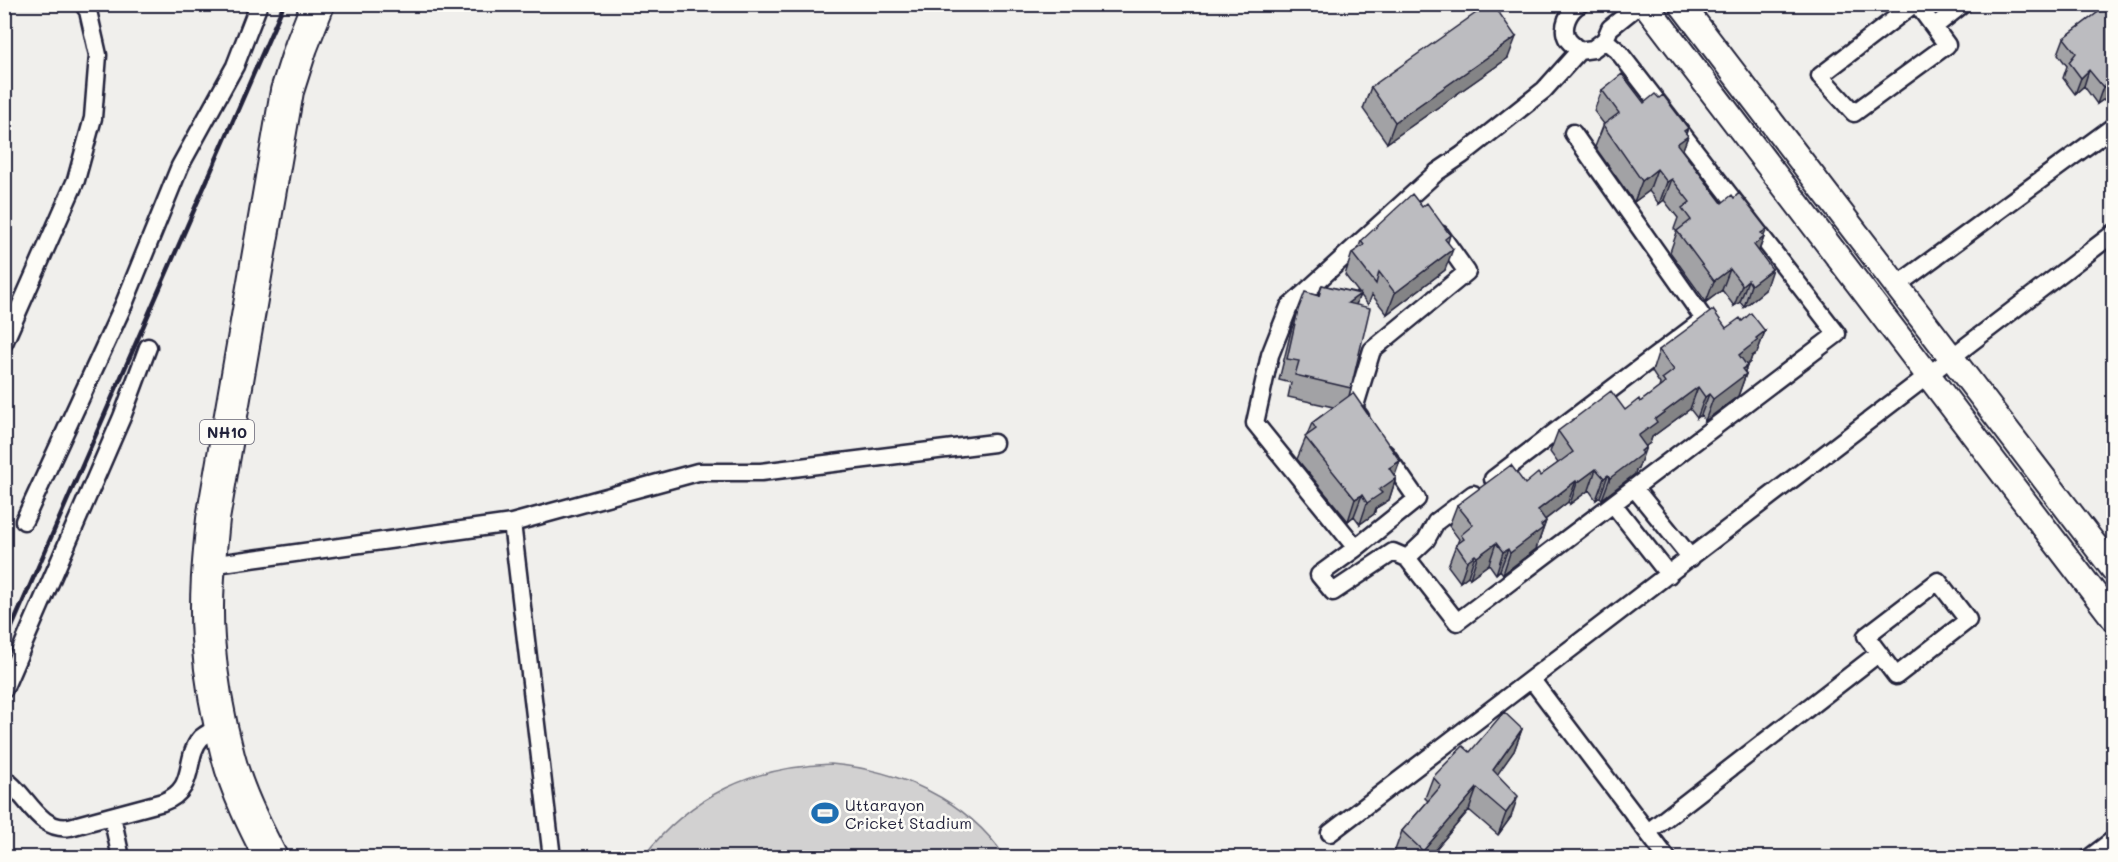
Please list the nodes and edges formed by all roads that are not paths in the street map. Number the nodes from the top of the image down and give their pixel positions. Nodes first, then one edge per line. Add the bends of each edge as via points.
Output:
1 (83, 4) edge
2 (259, 4) edge
3 (318, 4) edge
4 (1581, 4) edge
5 (1640, 4) edge
6 (1645, 4) edge
7 (1681, 4) edge
8 (1916, 4) edge
9 (1963, 4) edge
10 (1934, 27) junction
11 (1605, 40) junction
12 (1579, 51) junction
13 (2114, 126) edge
14 (1573, 133) dead end
15 (1432, 224) edge
16 (2114, 233) edge
17 (1896, 286) junction
18 (4, 343) edge
19 (148, 347) dead end
20 (1951, 358) junction
21 (1928, 376) junction
22 (994, 443) dead end
23 (1635, 489) junction
24 (1614, 505) junction
25 (24, 520) dead end
26 (512, 523) junction
27 (1356, 548) junction
28 (1407, 558) junction
29 (1691, 558) junction
30 (209, 565) junction
31 (2114, 570) edge
32 (1669, 575) junction
33 (2114, 619) edge
34 (1879, 653) junction
35 (1532, 680) junction
36 (4, 689) edge
37 (222, 726) junction
38 (4, 779) edge
39 (112, 816) junction
40 (1648, 832) junction
41 (1330, 833) dead end
42 (2114, 839) edge
43 (121, 858) edge
44 (271, 858) edge
45 (552, 858) edge
46 (1667, 858) edge
47 (2089, 858) edge

1 - 18 street via 98,56 93,118 76,180
2 - 25 street via 235,66 180,166 124,304
3 - 30 highway, NH10 via 287,91 214,507
4 - 12 street via 1568,15 1565,26 1567,38
5 - 11 street via 1610,28
6 - 21 street
7 - 17 street
8 - 10 street
8 - 10 street via 1820,76 1854,113 1947,45
9 - 10 street
11 - 12 street via 1593,49
11 - 23 street via 1618,51 1837,334
12 - 27 street via 1544,90 1437,172 1414,200 1289,307 1270,355 1255,423
13 - 17 street
14 - 28 street via 1704,319 1436,522 1426,540
15 - 27 street via 1467,272 1372,350 1354,410 1417,499
16 - 20 street
17 - 20 street
19 - 36 street via 122,417
20 - 21 street
20 - 31 street
21 - 29 street
21 - 33 street
22 - 26 street via 761,472 698,472
23 - 24 street
23 - 29 street
24 - 28 street via 1457,622
24 - 32 street
26 - 30 street
26 - 45 street
27 - 28 street via 1319,575 1333,592 1393,552
29 - 32 street
30 - 37 highway, NH10 via 208,637
32 - 35 street
34 - 34 street via 1896,676 1968,620 1938,581 1866,636
34 - 40 street
35 - 40 street
35 - 41 street
37 - 39 street via 199,741 176,796
37 - 44 highway, NH10 via 243,800
38 - 39 street via 37,814 54,825 70,827
39 - 43 street
40 - 46 street
42 - 47 street

